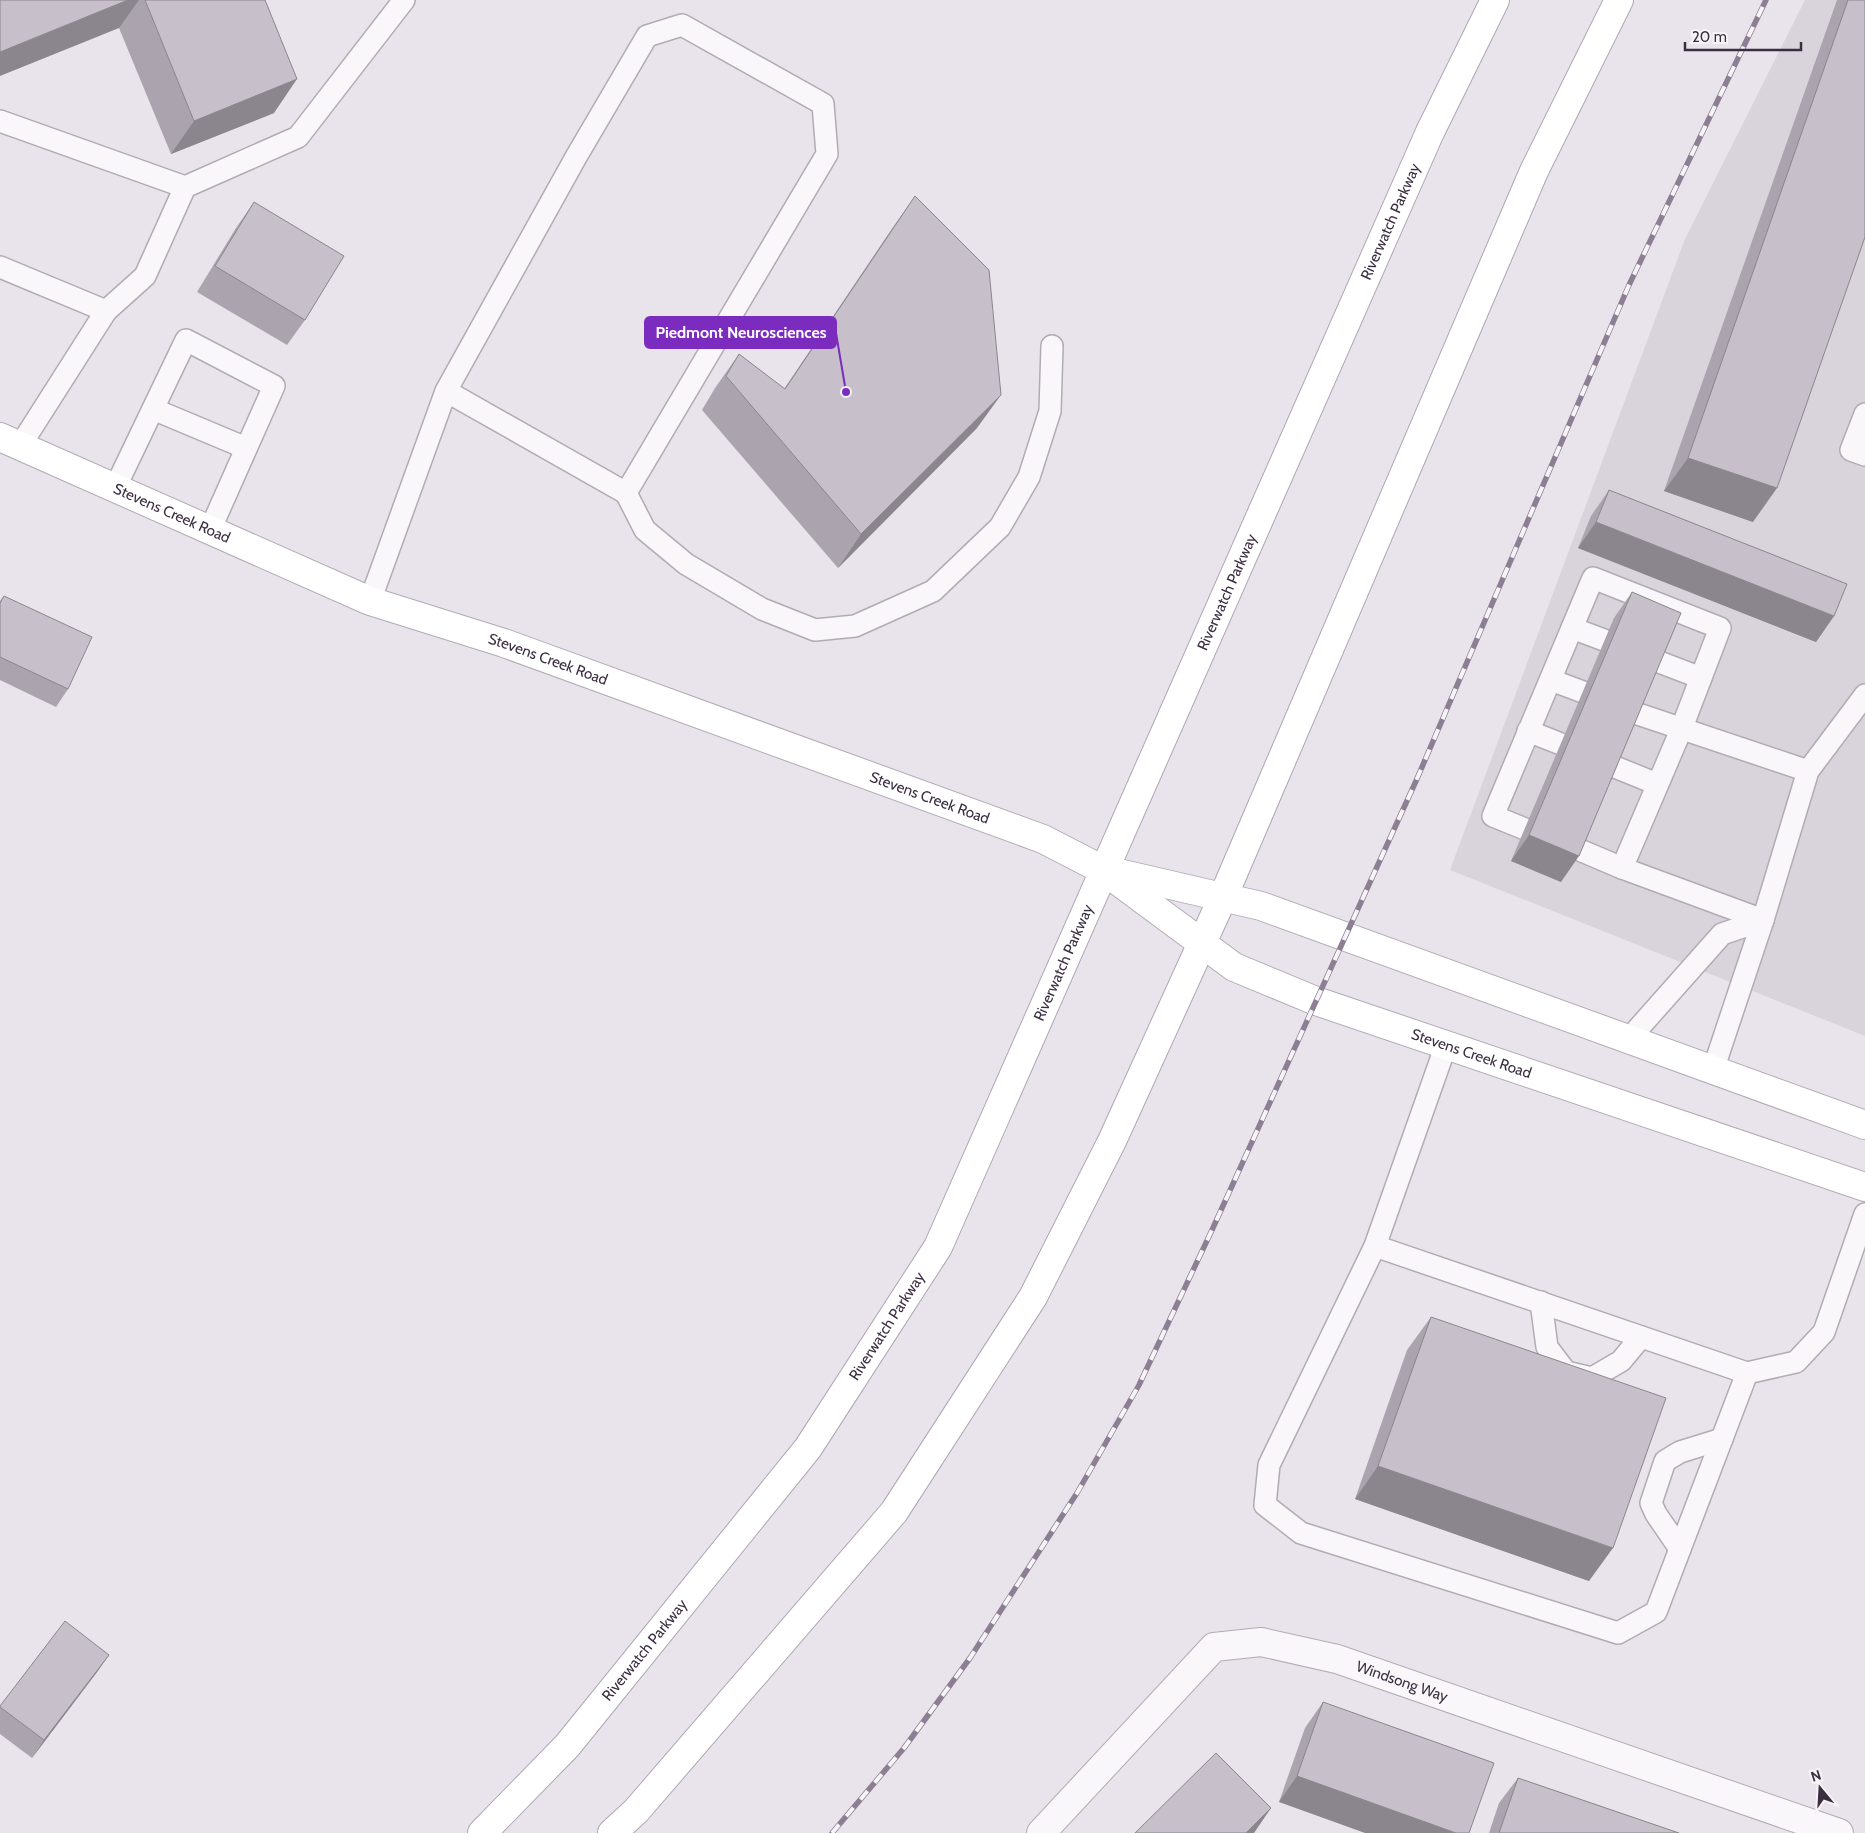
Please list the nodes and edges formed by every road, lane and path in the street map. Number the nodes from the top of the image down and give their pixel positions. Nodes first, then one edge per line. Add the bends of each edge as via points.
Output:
1 (404, 0) edge
2 (1495, 0) edge
3 (1619, 0) edge
4 (0, 121) edge
5 (185, 187) junction
6 (0, 268) edge
7 (106, 311) junction
8 (1052, 346) dead end
9 (446, 391) junction
10 (153, 409) junction
11 (1865, 414) edge
12 (10, 441) edge
13 (246, 448) junction
14 (1865, 455) edge
15 (115, 488) junction
16 (626, 493) junction
17 (210, 530) junction
18 (370, 601) junction
19 (1572, 628) junction
20 (1604, 640) dead end
21 (1654, 660) edge
22 (1701, 678) junction
23 (1551, 680) junction
24 (1583, 692) dead end
25 (1865, 695) edge
26 (1632, 712) edge
27 (1681, 730) junction
28 (1528, 731) junction
29 (1560, 744) dead end
30 (1610, 765) edge
31 (1808, 771) junction
32 (1657, 784) junction
33 (1525, 829) dead end
34 (1575, 848) edge
35 (1622, 868) junction
36 (1103, 870) junction
37 (1223, 897) junction
38 (1763, 920) junction
39 (1202, 943) junction
40 (1628, 1040) junction
41 (1446, 1045) junction
42 (1713, 1070) junction
43 (1865, 1125) edge
44 (1865, 1187) edge
45 (1865, 1214) edge
46 (1376, 1246) junction
47 (1541, 1302) junction
48 (1641, 1337) junction
49 (1747, 1373) junction
50 (1722, 1439) junction
51 (1680, 1549) junction
52 (1830, 1831) edge
53 (482, 1833) edge
54 (612, 1833) edge
55 (1041, 1833) edge

1 - 5 lane via 298,138
2 - 36 main road, Riverwatch Parkway via 1430,132
3 - 37 main road via 1534,171
4 - 5 lane
5 - 7 lane via 145,276
6 - 7 lane
7 - 12 lane
8 - 16 lane via 1050,411 1029,477 1000,527 933,591 856,626 815,630 762,609 686,564 645,530
9 - 16 lane
9 - 16 lane via 646,36 682,25 815,99 823,104 827,154
9 - 18 lane
10 - 13 lane
10 - 13 lane via 186,340 274,386
10 - 15 lane
11 - 14 lane via 1851,450
12 - 15 main road, Stevens Creek Road
13 - 17 lane
15 - 17 main road, Stevens Creek Road
17 - 18 main road, Stevens Creek Road
18 - 36 main road, Stevens Creek Road via 504,643 1043,839
19 - 20 lane
19 - 22 lane via 1593,578 1720,628
19 - 23 lane
21 - 22 lane
22 - 27 lane
23 - 24 lane
23 - 28 lane
25 - 31 lane
26 - 27 lane
27 - 31 lane
27 - 32 lane
28 - 29 lane
28 - 33 lane via 1492,816
30 - 32 lane
31 - 38 lane
32 - 35 lane
34 - 35 lane
35 - 38 lane
36 - 37 main road, Stevens Creek Road
36 - 39 main road, Stevens Creek Road
36 - 53 main road, Riverwatch Parkway via 938,1247 808,1448 567,1746
37 - 39 main road
37 - 40 main road, Stevens Creek Road via 1261,906
38 - 40 lane via 1722,934
38 - 42 lane
39 - 41 main road, Stevens Creek Road via 1234,967 1316,1001
39 - 54 main road via 1112,1141 1034,1297 894,1512 636,1811
40 - 42 main road, Stevens Creek Road
41 - 44 main road, Stevens Creek Road
41 - 46 lane
42 - 43 main road, Stevens Creek Road
45 - 49 lane via 1824,1332 1796,1362
46 - 47 lane
46 - 51 lane via 1269,1465 1266,1505 1300,1533 1618,1633 1656,1612
47 - 48 lane
47 - 48 lane via 1547,1348 1566,1372 1592,1378 1620,1361
48 - 49 lane
49 - 50 lane
50 - 51 lane
50 - 51 lane via 1680,1452 1665,1461 1651,1503
52 - 55 street, Windsong Way via 1337,1659 1261,1642 1214,1647

